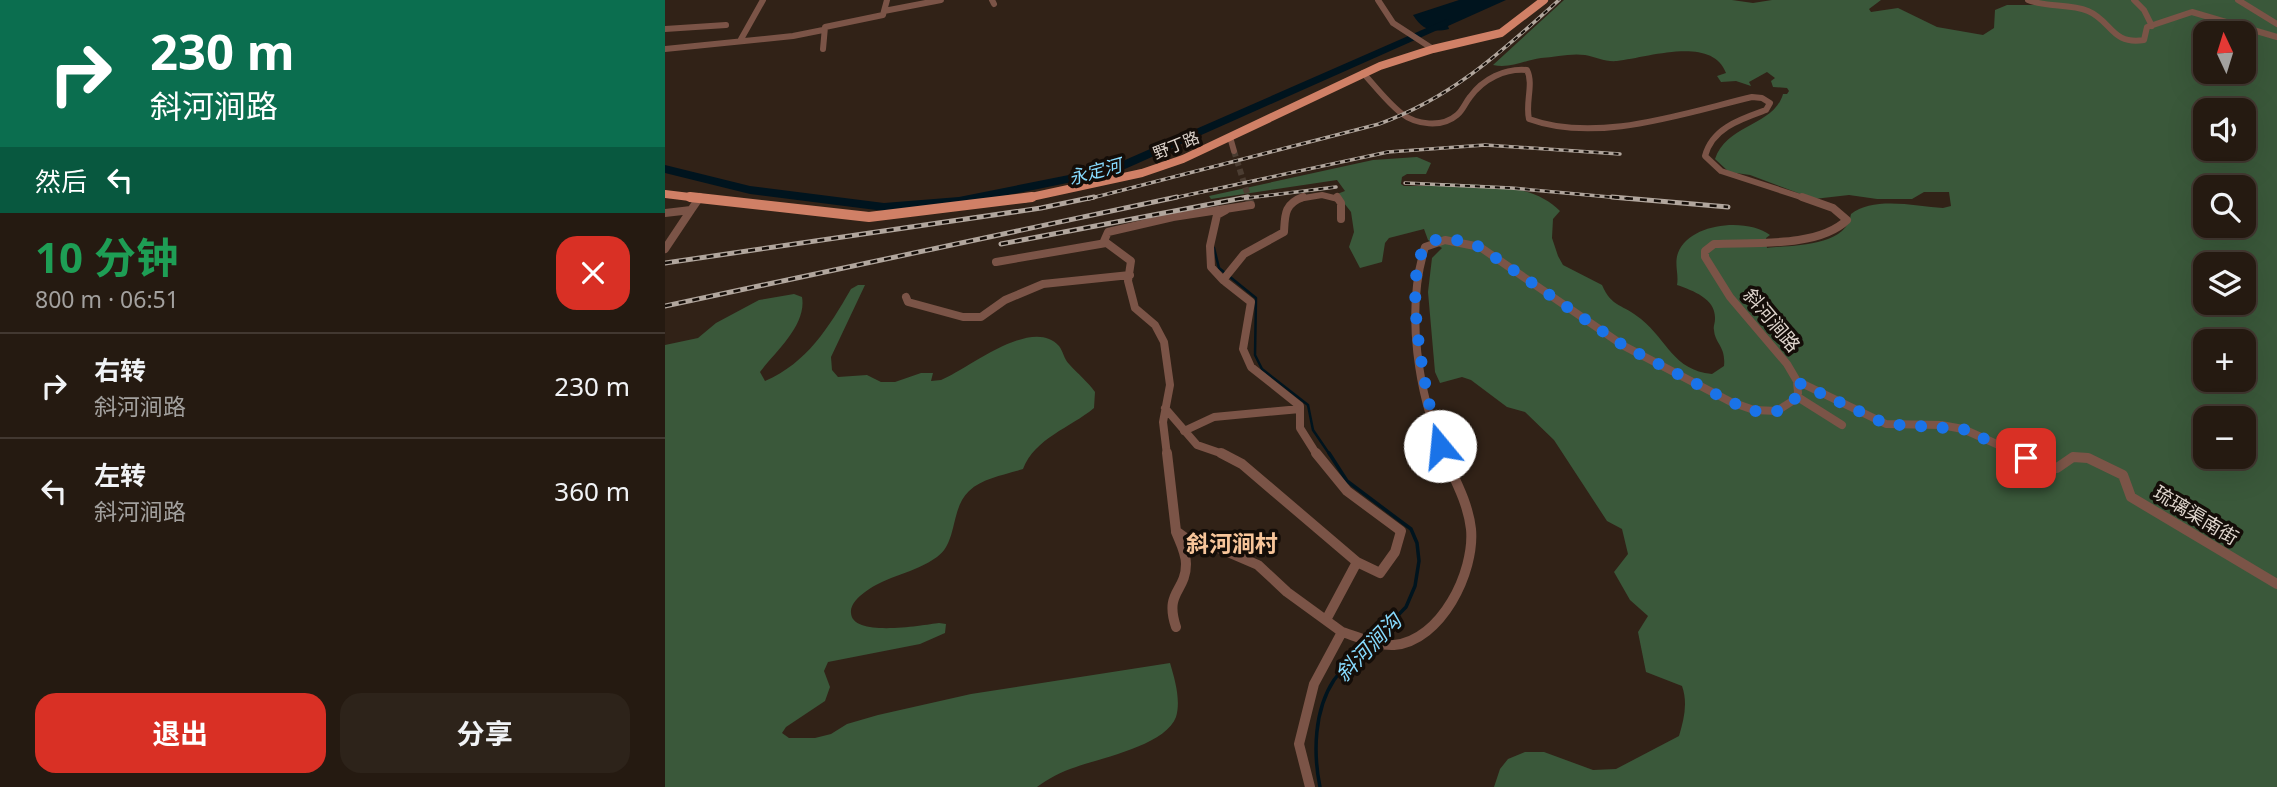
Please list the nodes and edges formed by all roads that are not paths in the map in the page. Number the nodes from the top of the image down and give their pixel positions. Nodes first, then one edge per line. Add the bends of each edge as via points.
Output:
1 (763, 0) edge
2 (887, 0) edge
3 (941, 0) edge
4 (1378, 0) edge
5 (1544, 0) edge
6 (2028, 0) edge
7 (2134, 0) edge
8 (2238, 0) edge
9 (884, 11) junction
10 (2277, 24) edge
11 (726, 25) dead end
12 (2152, 26) junction
13 (665, 29) edge
14 (823, 30) junction
15 (2277, 37) edge
16 (740, 41) junction
17 (1429, 47) junction
18 (665, 49) edge
19 (823, 49) dead end
20 (1363, 73) junction
21 (1230, 137) junction
22 (1234, 151) tunnel mouth
23 (665, 194) edge
24 (700, 198) junction
25 (691, 211) junction
26 (665, 213) edge
27 (1341, 219) dead end
28 (1106, 243) junction
29 (665, 249) edge
30 (996, 261) dead end
31 (1130, 275) junction
32 (1227, 277) junction
33 (906, 297) dead end
34 (1797, 382) junction
35 (1796, 396) junction
36 (1165, 408) junction
37 (1300, 409) junction
38 (1842, 425) dead end
39 (1184, 431) junction
40 (1176, 531) junction
41 (1357, 562) junction
42 (2277, 584) edge
43 (1326, 620) junction
44 (1177, 627) dead end
45 (1342, 632) junction
46 (1310, 787) edge

1 - 16 street
2 - 9 street
3 - 9 street
4 - 17 street via 1393,23
5 - 17 main road, 野丁路 via 1501,33
6 - 12 street via 2088,11 2108,30 2132,42 2144,40 2147,27
7 - 12 street
8 - 10 street
9 - 14 street via 883,15
11 - 13 street
12 - 15 street via 2192,12
14 - 16 street
14 - 19 street
16 - 18 street
17 - 20 main road, 野丁路
20 - 21 main road, 野丁路
20 - 34 street, 斜河涧路 via 1405,117 1422,122 1455,117 1471,94 1515,69 1527,70 1530,76 1529,119 1551,127 1631,126 1752,97 1765,99 1770,105 1766,110 1722,130 1705,156 1721,171 1840,212 1846,224 1819,235 1714,244 1705,257 1730,297
21 - 22 street
21 - 24 main road, 野丁路 via 1163,166 1104,182 1015,200 888,217
23 - 24 main road, 野丁路
24 - 25 street
25 - 26 street
25 - 29 street
27 - 32 street via 1336,196 1310,195 1292,201 1284,213 1284,232 1242,255
28 - 30 street
28 - 31 street via 1131,261
28 - 32 street via 1108,232 1248,205 1221,211 1213,228 1211,267
31 - 33 street via 1043,284 1005,300 981,317 923,308
31 - 36 street via 1135,308 1156,325 1164,342 1170,385
32 - 37 street via 1251,302 1243,349 1251,367
34 - 35 street, 斜河涧路
34 - 42 street, 琉璃渠南街 via 1886,424 1963,429 2047,467 2057,468 2073,457 2100,461 2123,475 2131,497 2208,547
35 - 38 street
35 - 45 street via 1777,411 1754,411 1731,402 1624,346 1480,247 1453,240 1431,242 1422,253 1415,285 1419,349 1431,417 1463,498 1471,533 1462,581 1435,627 1409,641 1388,646
36 - 39 street
36 - 40 street
37 - 39 street via 1214,417
37 - 41 street via 1300,428 1310,446 1347,491 1401,531 1395,552 1380,573
39 - 41 street via 1197,445 1243,464
40 - 43 street via 1191,542 1258,565
40 - 44 street via 1186,562 1169,611
41 - 43 street
43 - 45 street
45 - 46 street via 1314,684 1299,744

